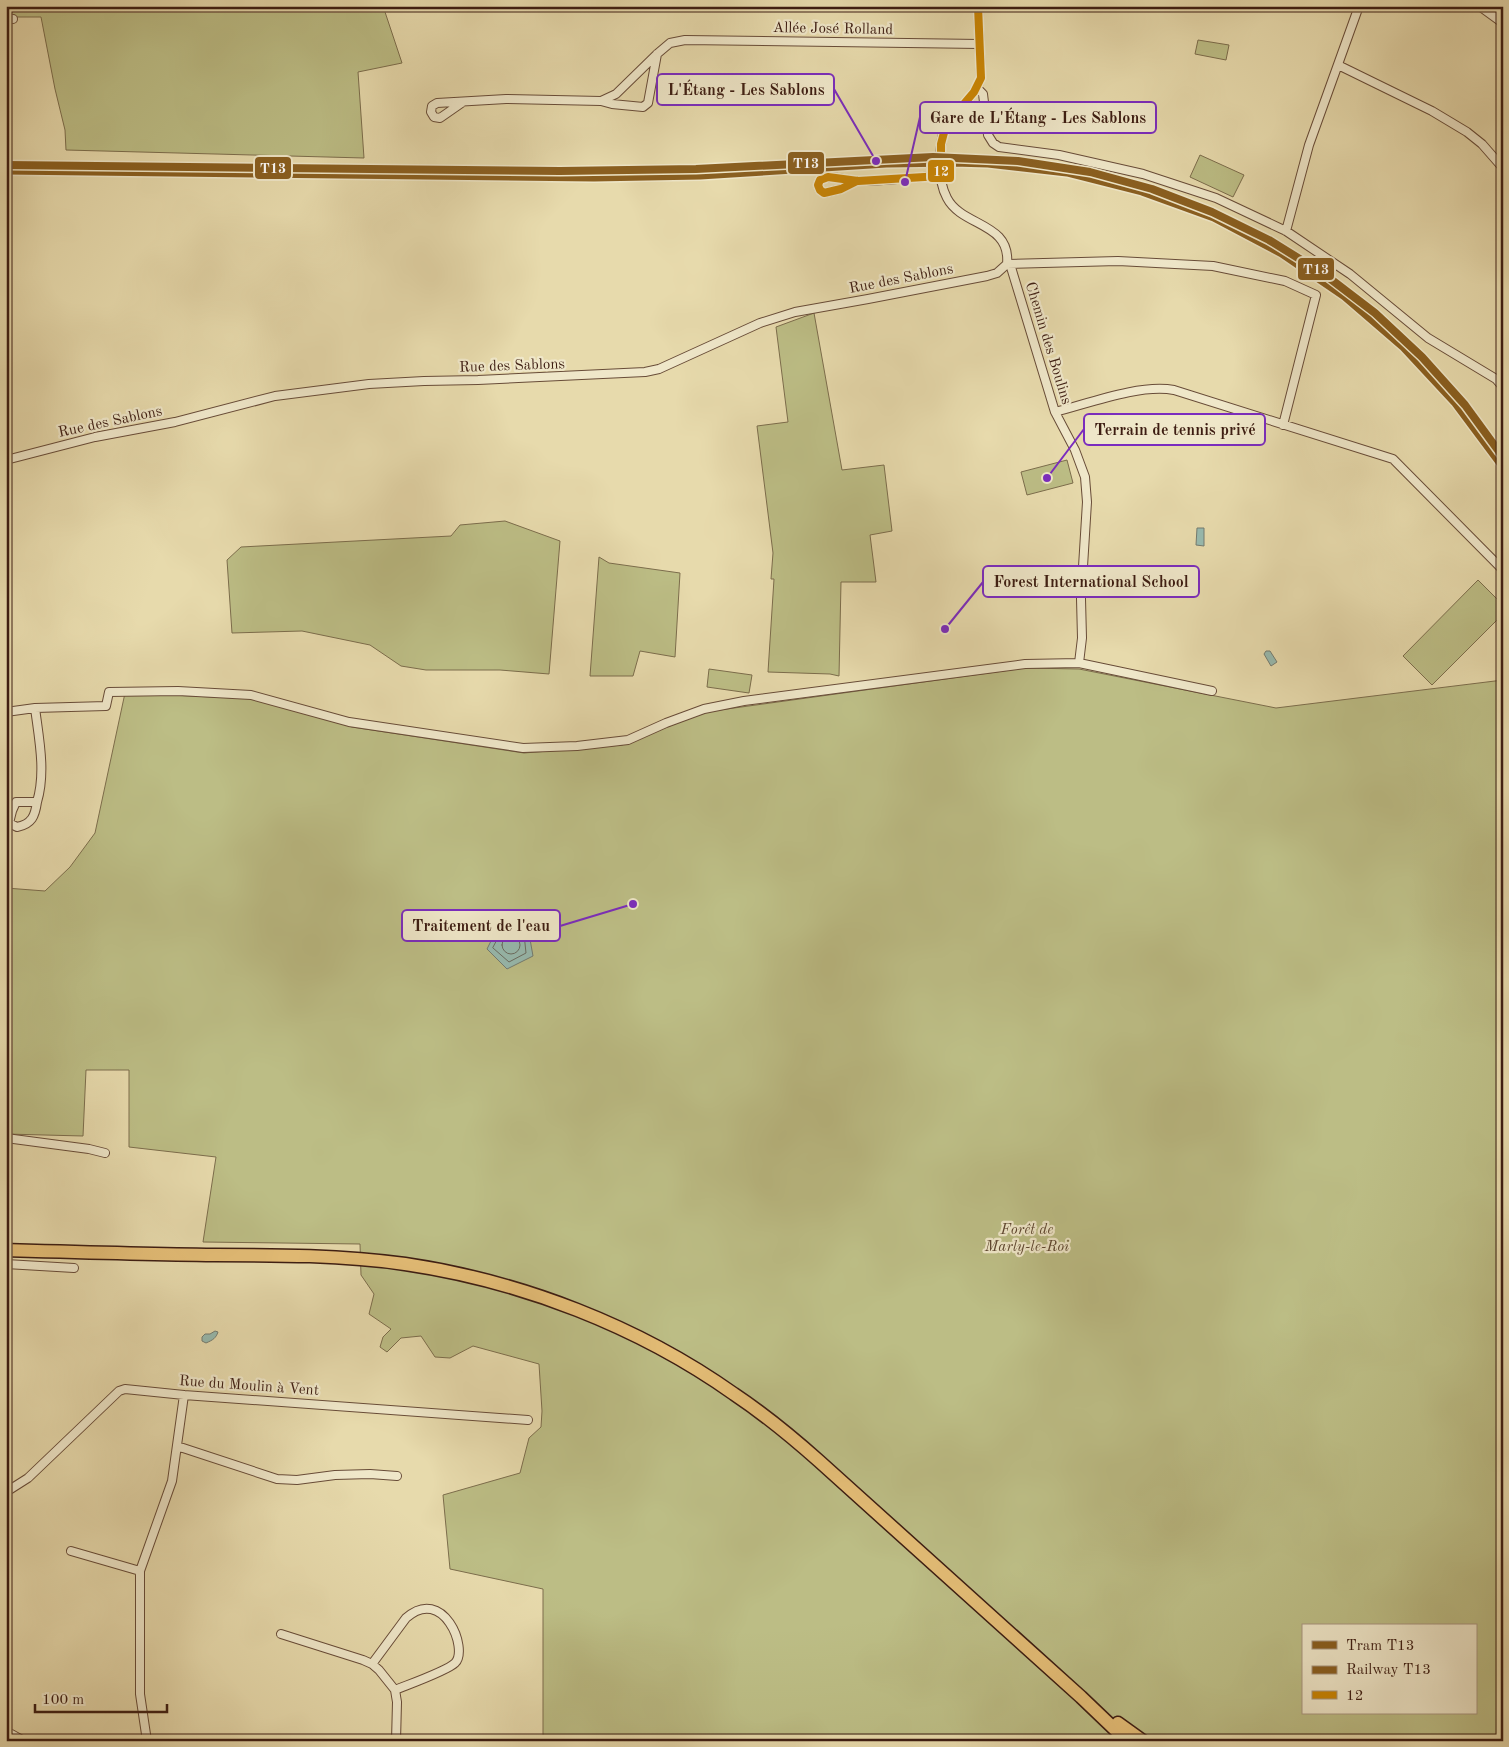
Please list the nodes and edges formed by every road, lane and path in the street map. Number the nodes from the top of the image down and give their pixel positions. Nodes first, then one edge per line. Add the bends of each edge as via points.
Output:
1 (978, 6) edge
2 (1359, 6) edge
3 (1481, 6) edge
4 (1503, 22) edge
5 (980, 44) junction
6 (657, 54) junction
7 (1338, 64) junction
8 (977, 88) junction
9 (601, 101) junction
10 (463, 102) dead end
11 (1503, 168) edge
12 (940, 176) junction
13 (857, 182) dead end
14 (1286, 231) junction
15 (1009, 264) junction
16 (1503, 387) edge
17 (1055, 412) junction
18 (1283, 425) junction
19 (6, 460) edge
20 (1503, 570) edge
21 (1079, 663) junction
22 (1212, 691) dead end
23 (35, 708) junction
24 (6, 712) edge
25 (37, 802) dead end
26 (6, 1138) edge
27 (105, 1153) dead end
28 (6, 1250) edge
29 (6, 1264) edge
30 (74, 1268) dead end
31 (184, 1395) junction
32 (528, 1420) dead end
33 (176, 1447) junction
34 (397, 1476) dead end
35 (6, 1492) edge
36 (71, 1551) dead end
37 (140, 1571) junction
38 (281, 1634) dead end
39 (372, 1664) junction
40 (395, 1690) junction
41 (1081, 1697) junction
42 (6, 1731) edge
43 (24, 1741) edge
44 (147, 1741) edge
45 (396, 1741) edge
46 (1127, 1741) edge
47 (1143, 1741) edge

1 - 5 street
2 - 7 street
3 - 4 street
5 - 6 street, Allée José Rolland via 685,40 670,44
5 - 8 street via 981,78
6 - 9 street via 616,94
6 - 9 street via 648,102 643,107
7 - 11 street via 1432,111 1466,132 1482,144
7 - 14 street via 1309,145
8 - 12 street via 946,126 942,137
8 - 14 street via 983,94 988,135 999,147 1059,155 1143,174 1216,198
9 - 10 street via 506,99
12 - 13 street
12 - 15 street, Chemin des Boulins via 946,198 953,206 1003,240
14 - 16 street via 1350,274 1428,338 1496,379
15 - 17 street, Chemin des Boulins
15 - 18 street via 1118,261 1213,266 1285,281 1316,295
15 - 19 street, Rue des Sablons via 987,276 795,312 645,372 370,384 275,396
17 - 18 street via 1141,390 1164,388
17 - 21 street, Chemin des Boulins via 1085,478 1087,502
18 - 20 street via 1393,459
21 - 22 street
21 - 23 street via 1025,664 744,701 704,709 628,740 577,746 523,748 349,722 251,695 109,692 106,706
23 - 24 street
23 - 25 street via 41,755 41,790
26 - 27 street via 89,1148
28 - 41 main road via 314,1256 380,1261 436,1269 503,1285 584,1314 673,1356 759,1412 819,1461
29 - 30 street
31 - 32 street, Rue du Moulin à Vent
31 - 33 street
31 - 35 street, Rue du Moulin à Vent via 132,1388 119,1392 28,1478
33 - 34 street via 277,1479 297,1480 335,1474
33 - 37 street via 172,1481
36 - 37 street
37 - 44 street via 140,1694
38 - 39 street
39 - 40 street
39 - 40 street via 410,1614 419,1609 433,1609 447,1618 459,1648 458,1658 450,1666
40 - 45 street
41 - 46 main road
41 - 47 main road
42 - 43 street

